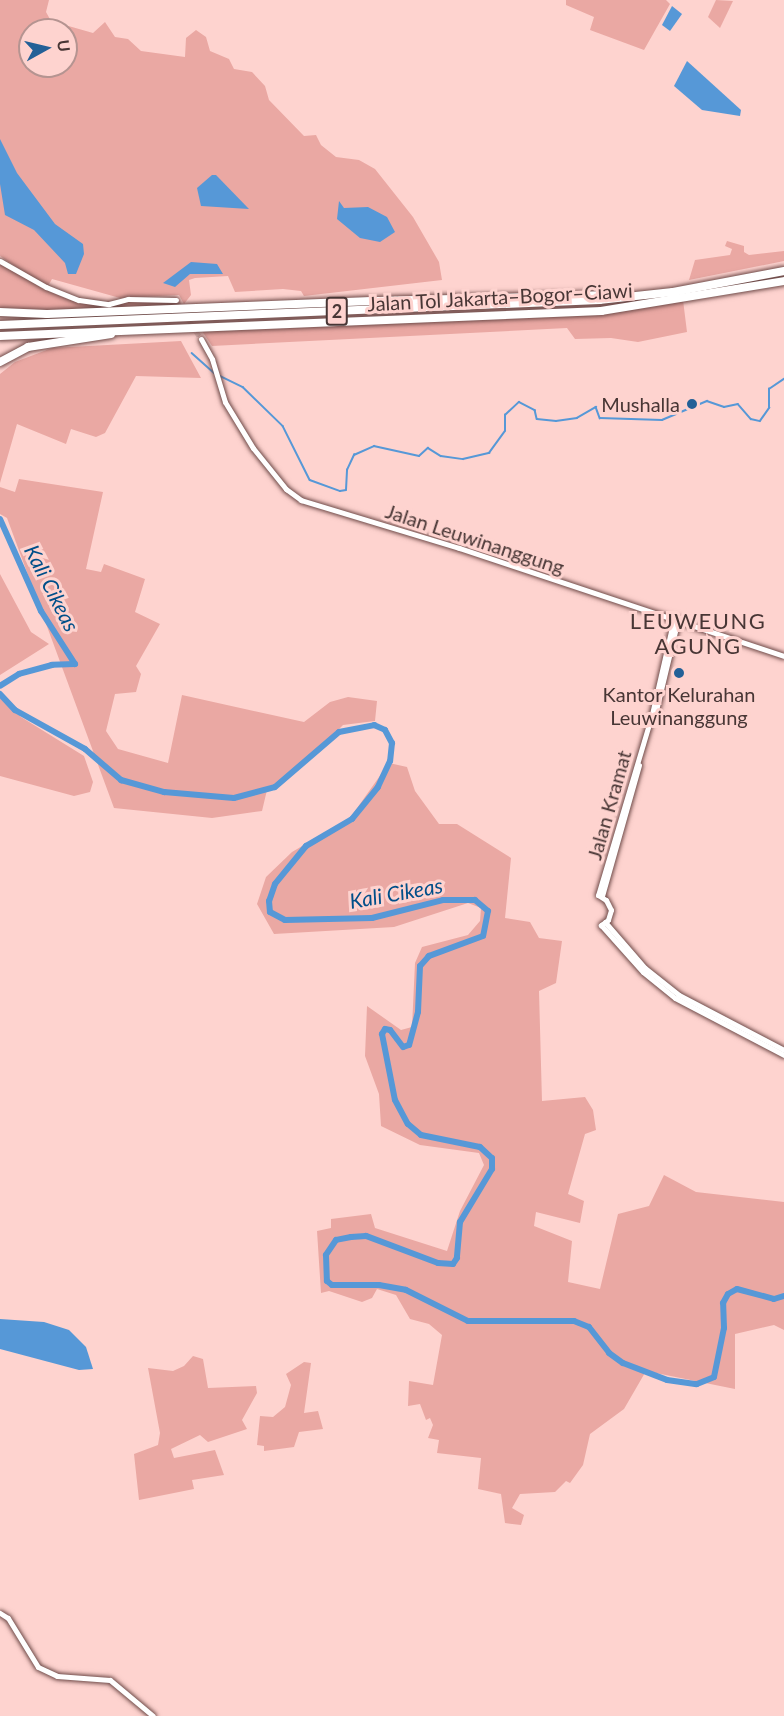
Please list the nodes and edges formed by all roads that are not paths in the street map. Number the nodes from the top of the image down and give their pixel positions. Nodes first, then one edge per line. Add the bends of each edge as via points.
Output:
1 (0, 261) edge
2 (784, 271) edge
3 (784, 281) edge
4 (664, 293) junction
5 (177, 300) dead end
6 (0, 312) edge
7 (0, 325) edge
8 (121, 331) junction
9 (0, 336) edge
10 (201, 339) tunnel mouth
11 (0, 362) edge
12 (676, 619) junction
13 (784, 656) edge
14 (784, 1053) edge
15 (2, 1613) edge
16 (153, 1716) edge

1 - 5 main road via 45,287 80,300 109,304
2 - 4 highway, Jalan Tol Jakarta–Bogor–Ciawi / 2
3 - 8 highway, Jalan Tol Jakarta–Bogor–Ciawi / 2 via 602,311
4 - 6 highway via 47,314
4 - 7 highway, Jalan Tol Jakarta–Bogor–Ciawi / 2 via 599,300
8 - 9 highway, Jalan Tol Jakarta–Bogor–Ciawi / 2
8 - 11 highway via 28,346
10 - 12 main road, Jalan Leuwinanggung via 225,402 260,458 301,500
12 - 13 main road, Jalan Leuwinanggung
12 - 14 main road, Jalan Kramat via 656,713 600,896 611,910 603,924 645,968 693,1006
15 - 16 main road via 38,1667 57,1676 110,1680

